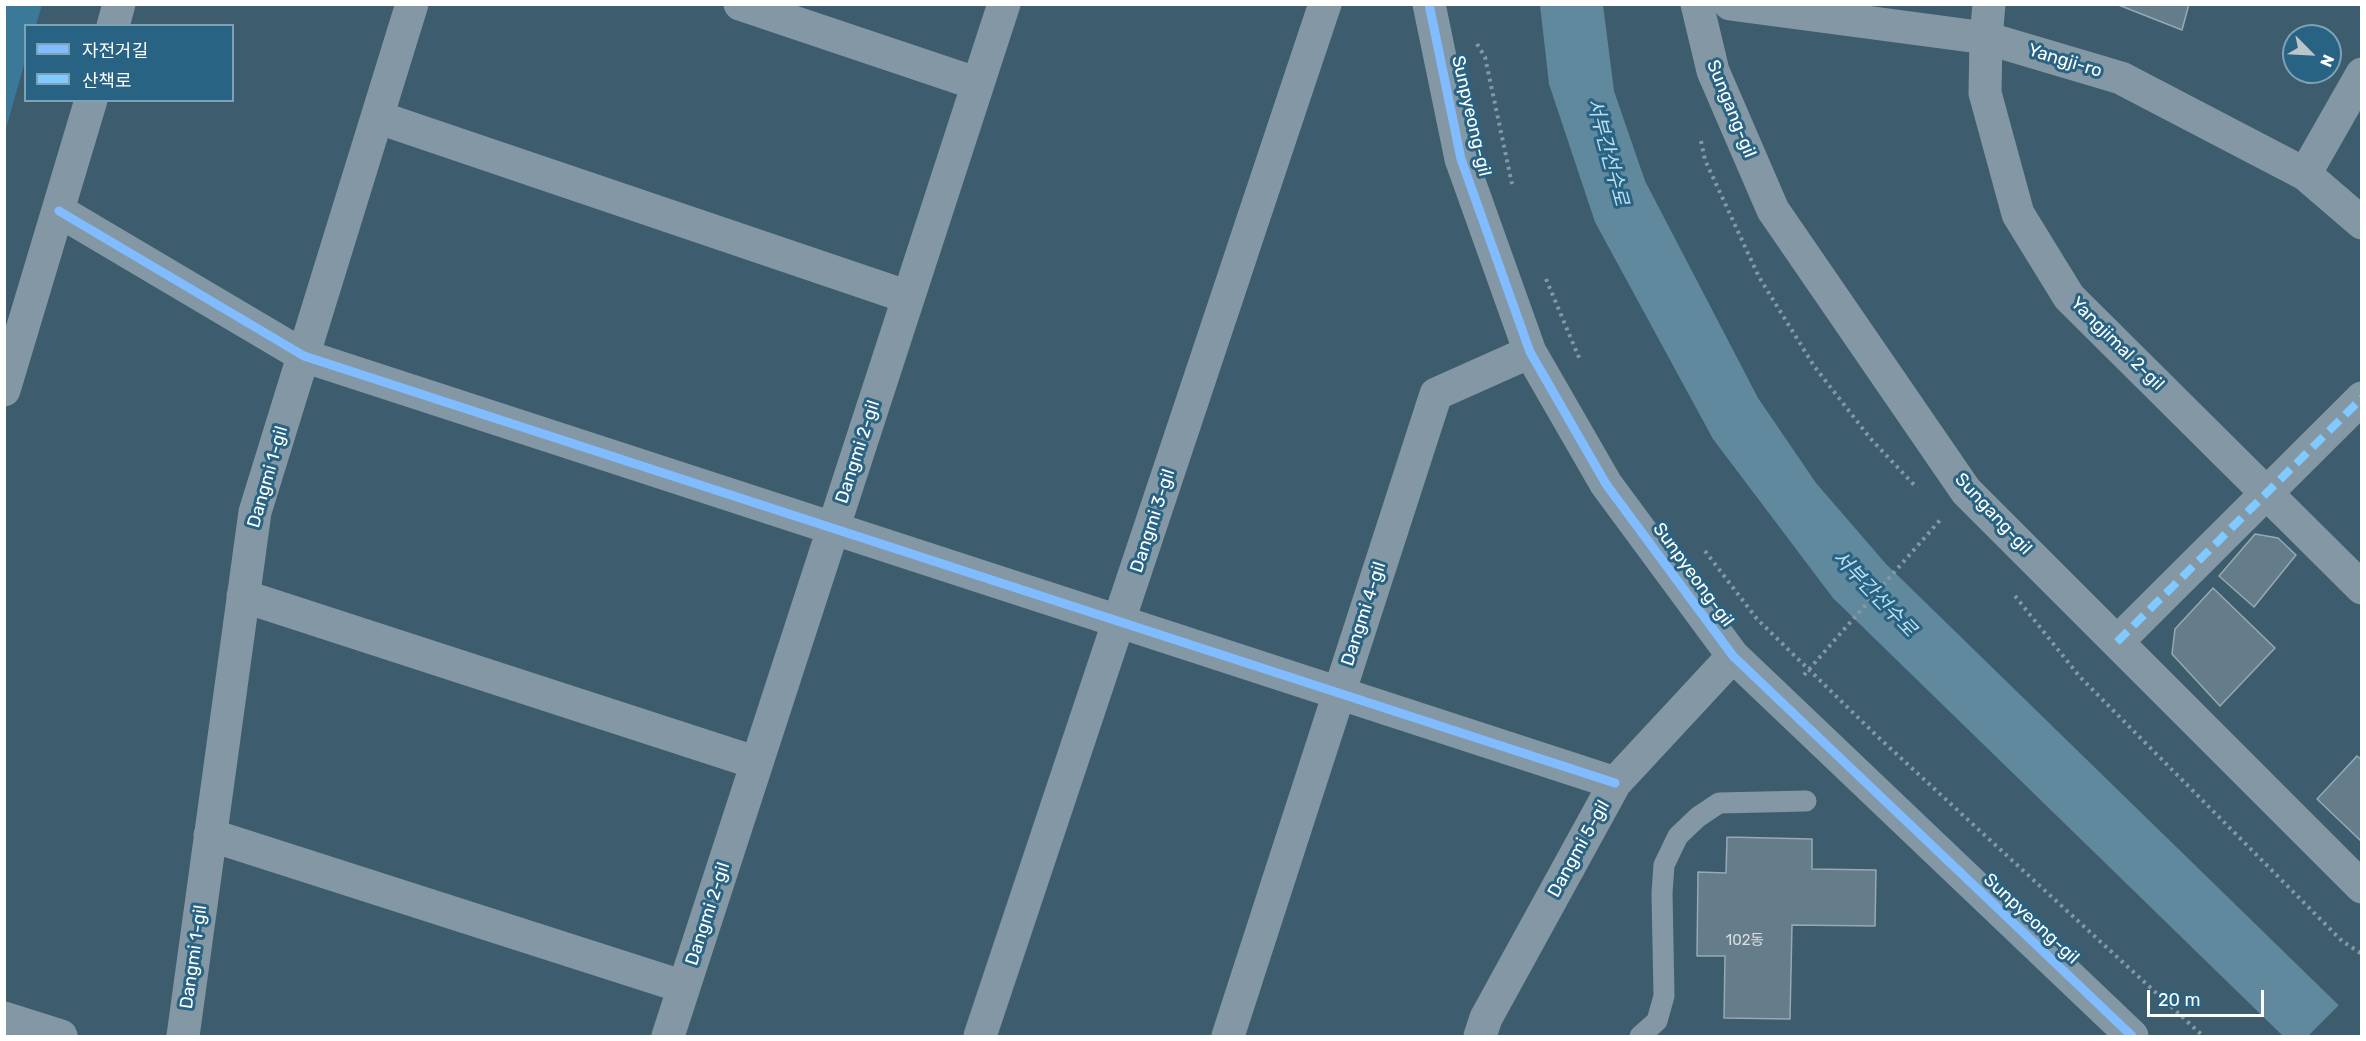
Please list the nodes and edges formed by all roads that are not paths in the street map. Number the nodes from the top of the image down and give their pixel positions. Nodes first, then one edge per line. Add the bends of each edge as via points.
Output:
1 (119, 4) edge
2 (412, 4) edge
3 (740, 4) edge
4 (1004, 4) edge
5 (1325, 4) edge
6 (1430, 4) edge
7 (1697, 4) edge
8 (1730, 4) edge
9 (1989, 4) edge
10 (114, 24) edge
11 (1986, 38) junction
12 (2361, 74) edge
13 (978, 84) junction
14 (90, 102) edge
15 (377, 117) junction
16 (2305, 174) junction
17 (59, 211) junction
18 (2361, 223) edge
19 (908, 297) junction
20 (1530, 352) junction
21 (304, 356) junction
22 (4, 390) edge
23 (2361, 398) edge
24 (2266, 492) junction
25 (833, 529) junction
26 (2361, 588) edge
27 (243, 596) junction
28 (1119, 622) junction
29 (2117, 642) junction
30 (1733, 656) junction
31 (1339, 693) junction
32 (757, 763) junction
33 (1615, 783) junction
34 (1806, 801) dead end
35 (210, 836) junction
36 (2361, 887) edge
37 (684, 987) junction
38 (4, 1018) edge
39 (61, 1036) edge
40 (183, 1036) edge
41 (668, 1036) edge
42 (980, 1036) edge
43 (1227, 1036) edge
44 (1480, 1036) edge
45 (1640, 1036) edge
46 (2132, 1036) edge

1 - 10 street
2 - 15 street, Dangmi 1-gil
3 - 13 street
4 - 13 street, Dangmi 2-gil
5 - 28 street, Dangmi 3-gil
6 - 20 street, Sunpyeong-gil via 1461,159
7 - 29 street, Sungang-gil via 1713,72 1773,210 1966,490
8 - 11 street, Yangji-ro
9 - 11 street, Yangjimal 2-gil
11 - 16 street, Yangji-ro via 2121,78
11 - 24 street, Yangjimal 2-gil via 1985,93 2018,214 2063,288
12 - 16 street
13 - 19 street, Dangmi 2-gil
14 - 17 street
15 - 19 street
15 - 21 street, Dangmi 1-gil
16 - 18 street, Yangji-ro
17 - 21 street
17 - 22 street
19 - 25 street, Dangmi 2-gil
20 - 30 street, Sunpyeong-gil via 1606,484
20 - 31 street, Dangmi 4-gil via 1436,394
21 - 25 street
21 - 27 street, Dangmi 1-gil via 255,512
23 - 24 street
24 - 26 street, Yangjimal 2-gil
24 - 29 street
25 - 28 street
25 - 32 street, Dangmi 2-gil
27 - 32 street
27 - 35 street, Dangmi 1-gil
28 - 31 street
28 - 42 street, Dangmi 3-gil
29 - 36 street, Sungang-gil
30 - 33 street, Dangmi 5-gil
30 - 46 street, Sunpyeong-gil
31 - 33 street
31 - 43 street, Dangmi 4-gil
32 - 37 street, Dangmi 2-gil
33 - 44 street, Dangmi 5-gil via 1486,1018
34 - 45 lane via 1719,803 1678,836 1664,865 1664,996 1657,1021
35 - 37 street
35 - 40 street, Dangmi 1-gil
37 - 41 street, Dangmi 2-gil
38 - 39 street

